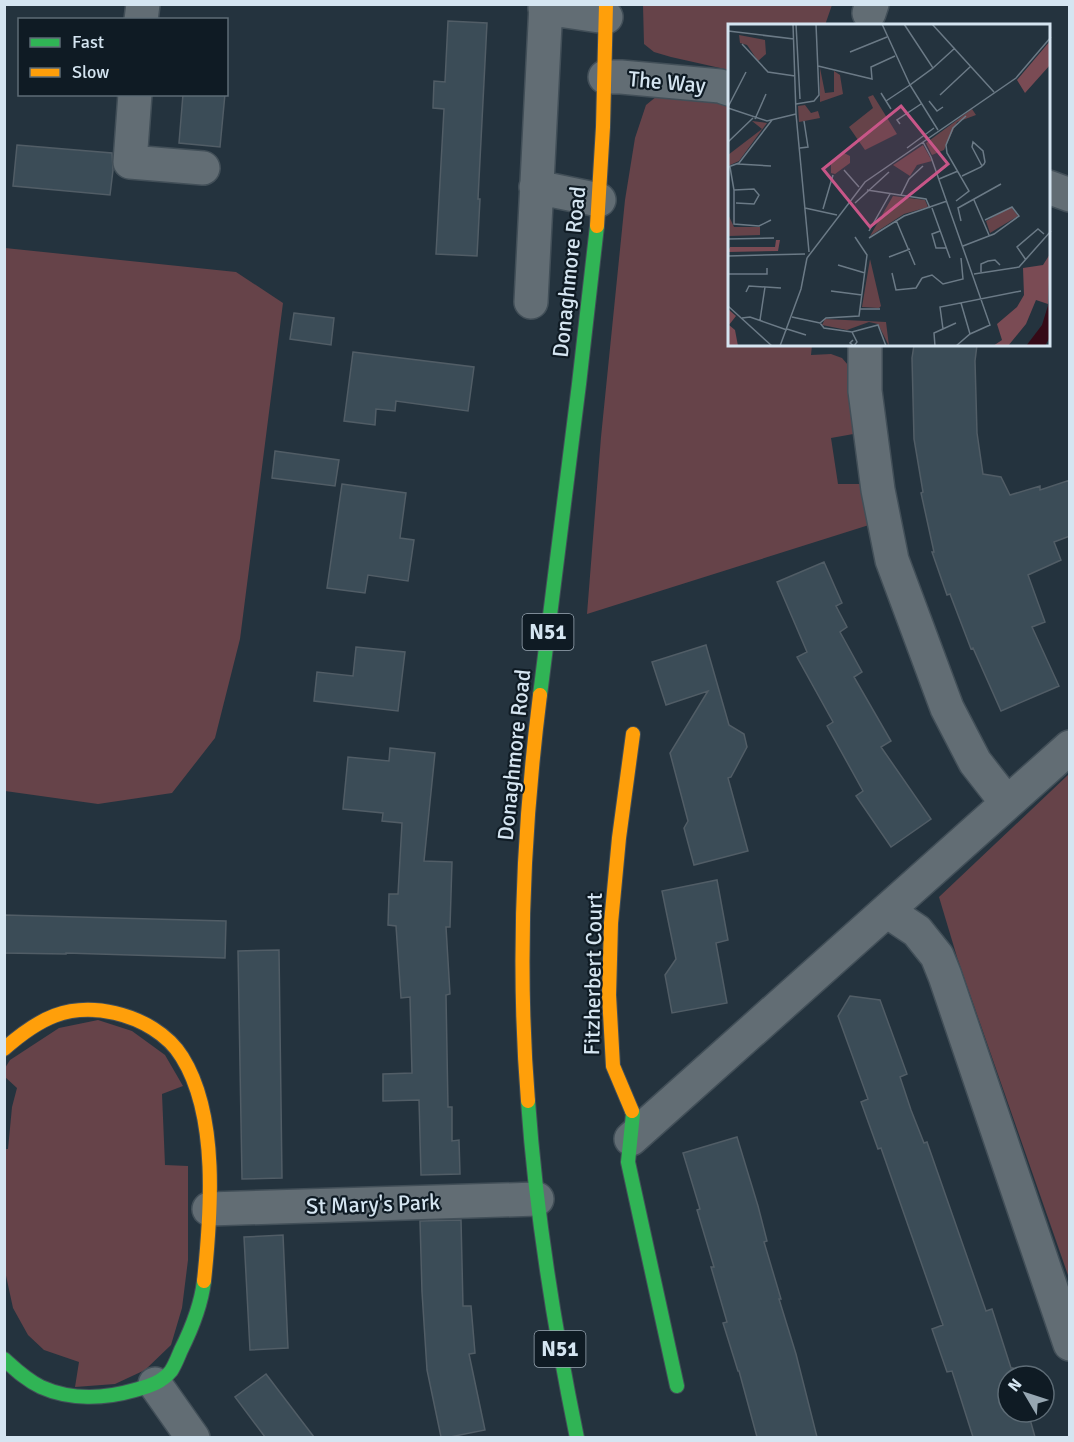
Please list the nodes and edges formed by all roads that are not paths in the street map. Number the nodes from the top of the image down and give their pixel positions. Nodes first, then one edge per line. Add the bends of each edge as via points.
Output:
1 (545, 6) edge
2 (606, 10) edge
3 (605, 77) junction
4 (728, 89) edge
5 (135, 96) edge
6 (203, 168) dead end
7 (536, 187) junction
8 (1050, 188) edge
9 (1070, 195) edge
10 (599, 200) junction
11 (531, 302) dead end
12 (865, 346) edge
13 (633, 734) dead end
14 (1070, 747) edge
15 (1007, 803) junction
16 (886, 911) junction
17 (4, 1049) edge
18 (632, 1139) junction
19 (537, 1199) junction
20 (209, 1209) junction
21 (1070, 1344) edge
22 (4, 1359) edge
23 (155, 1384) junction
24 (677, 1386) dead end
25 (193, 1437) edge
26 (577, 1437) edge

1 - 2 street
1 - 7 street
2 - 3 main road, Donaghmore Road / N51
3 - 4 street, The Way
3 - 10 main road, Donaghmore Road / N51
5 - 6 street via 130,162
7 - 10 street
7 - 11 street
8 - 9 street
10 - 19 main road, Donaghmore Road / N51 via 531,767 525,856 524,1035
12 - 15 street via 866,402 892,560 946,708 975,762
13 - 18 main road, Fitzherbert Court via 611,923 609,995 613,1066 633,1114
14 - 15 street
15 - 16 street
16 - 18 street
16 - 21 street via 917,931 937,956
17 - 20 main road via 21,1033 66,1010 114,1012 142,1021 164,1036 182,1056 200,1100 206,1127
18 - 24 main road, Fitzherbert Court via 628,1162
19 - 20 street, St Mary's Park
19 - 26 main road, Donaghmore Road / N51 via 544,1261
20 - 23 main road via 200,1301 172,1368
22 - 23 main road via 34,1384 88,1398 116,1396
23 - 25 street

